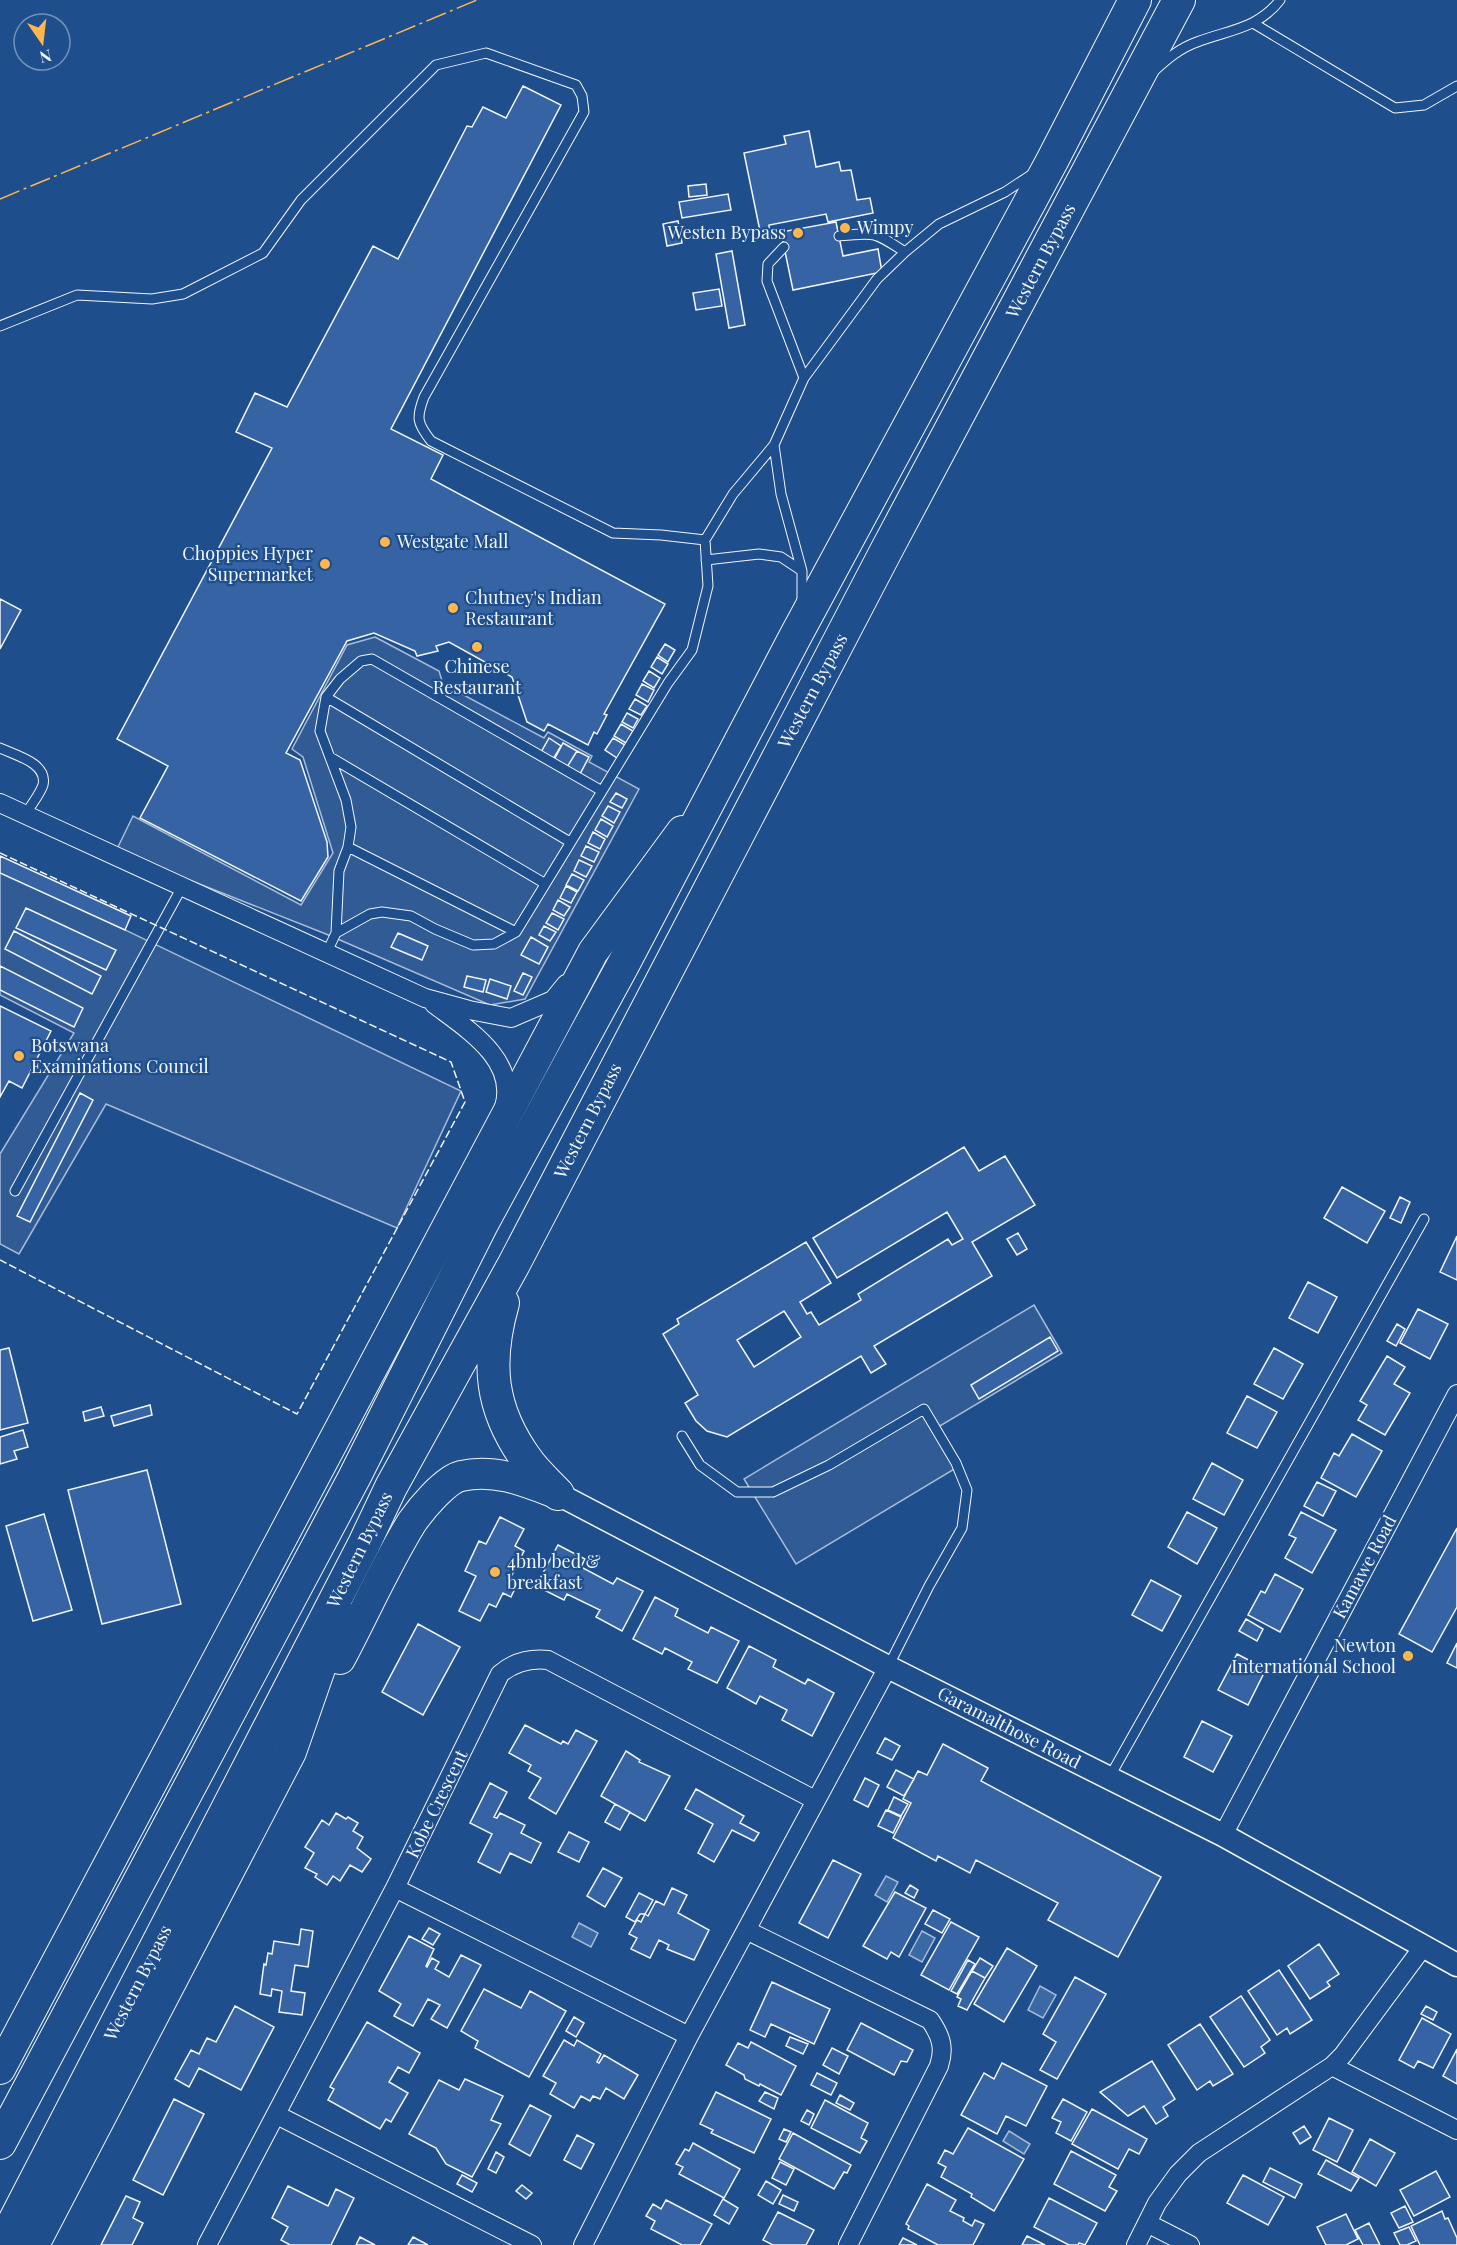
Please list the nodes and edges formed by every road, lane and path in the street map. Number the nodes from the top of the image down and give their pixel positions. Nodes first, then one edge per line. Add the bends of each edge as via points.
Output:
1 (1135, 0) edge
2 (1179, 0) edge
3 (1280, 0) edge
4 (1252, 23) junction
5 (1457, 86) edge
6 (1119, 115) junction
7 (1052, 161) junction
8 (839, 236) dead end
9 (784, 247) dead end
10 (905, 252) junction
11 (0, 326) edge
12 (804, 378) junction
13 (774, 446) junction
14 (705, 540) junction
15 (706, 560) junction
16 (802, 571) junction
17 (795, 637) junction
18 (327, 697) junction
19 (0, 748) edge
20 (330, 757) junction
21 (719, 781) junction
22 (602, 791) junction
23 (0, 803) edge
24 (26, 814) junction
25 (570, 842) junction
26 (348, 847) junction
27 (544, 883) junction
28 (182, 887) junction
29 (516, 932) junction
30 (336, 933) junction
31 (593, 952) junction
32 (326, 954) junction
33 (425, 998) junction
34 (497, 1133) junction
35 (15, 1191) dead end
36 (1424, 1219) dead end
37 (514, 1264) junction
38 (1457, 1394) edge
39 (682, 1436) dead end
40 (558, 1494) junction
41 (364, 1544) junction
42 (888, 1667) junction
43 (291, 1752) junction
44 (1109, 1778) junction
45 (815, 1800) junction
46 (1223, 1835) junction
47 (395, 1888) junction
48 (748, 1931) junction
49 (1423, 1947) junction
50 (1457, 1965) edge
51 (689, 2036) junction
52 (1332, 2066) junction
53 (0, 2070) edge
54 (278, 2115) junction
55 (1457, 2130) edge
56 (0, 2143) edge
57 (1147, 2223) junction
58 (2, 2245) edge
59 (34, 2245) edge
60 (207, 2245) edge
61 (532, 2245) edge
62 (583, 2245) edge
63 (848, 2245) edge
64 (1136, 2245) edge
65 (1190, 2245) edge

1 - 7 highway, Western Bypass
2 - 6 highway, Western Bypass
3 - 4 lane via 1270,13
4 - 5 lane via 1395,108 1424,105
4 - 6 lane via 1176,52 1155,70
6 - 37 highway, Western Bypass
7 - 10 lane via 1005,192 939,224
7 - 17 highway, Western Bypass
8 - 10 lane via 878,234
9 - 12 lane via 768,264 767,281
10 - 12 lane via 877,279
11 - 14 lane via 77,295 152,299 183,294 263,253 301,200 436,65 486,53 576,85 584,112 424,397 418,413 420,426 431,441 613,533
12 - 13 lane
13 - 14 lane via 733,494
13 - 16 lane via 781,494
14 - 15 lane
15 - 16 lane via 759,554 781,557
15 - 22 lane via 708,586 692,650
16 - 17 lane via 802,604
17 - 21 highway, Western Bypass
18 - 20 lane via 320,731
18 - 22 lane via 340,679 361,662 372,659
18 - 25 lane
19 - 24 lane via 37,765 42,773 43,785
20 - 26 lane via 346,800 351,827
20 - 27 lane
21 - 31 main road
21 - 56 highway, Western Bypass
22 - 25 lane
23 - 24 street
24 - 28 street
25 - 27 lane
26 - 29 lane
26 - 30 lane via 339,871
27 - 29 lane
28 - 32 street
28 - 35 lane
29 - 30 lane via 495,944 473,945 411,916 381,912
30 - 32 lane
31 - 33 street via 552,1000 511,1018
31 - 34 main road
32 - 33 street
33 - 34 street via 486,1046 502,1066 508,1095
34 - 53 main road
36 - 44 lane
37 - 40 highway via 498,1320 495,1394 505,1424 527,1461
37 - 41 highway, Western Bypass via 391,1487
38 - 46 street, Kamawe Road
39 - 42 lane via 700,1465 737,1492 773,1492 829,1465 924,1409 967,1490 962,1528
40 - 42 street, Garamalthose Road
40 - 43 main road via 490,1473 459,1476 434,1496 413,1521
41 - 43 main road
41 - 58 highway, Western Bypass
42 - 44 street, Garamalthose Road
42 - 45 street
43 - 59 main road
44 - 46 street, Garamalthose Road
45 - 47 street, Kobe Crescent via 548,1660 523,1661 500,1674
45 - 48 street
46 - 49 street, Garamalthose Road
47 - 51 street
47 - 54 street, Kobe Crescent
48 - 51 street
48 - 63 street via 930,2020 941,2040 943,2054 939,2066
49 - 50 street, Garamalthose Road
49 - 52 street
51 - 62 street
52 - 55 street
52 - 57 street via 1198,2153 1178,2174
54 - 60 street, Kobe Crescent
54 - 61 street
57 - 64 street
57 - 65 street

